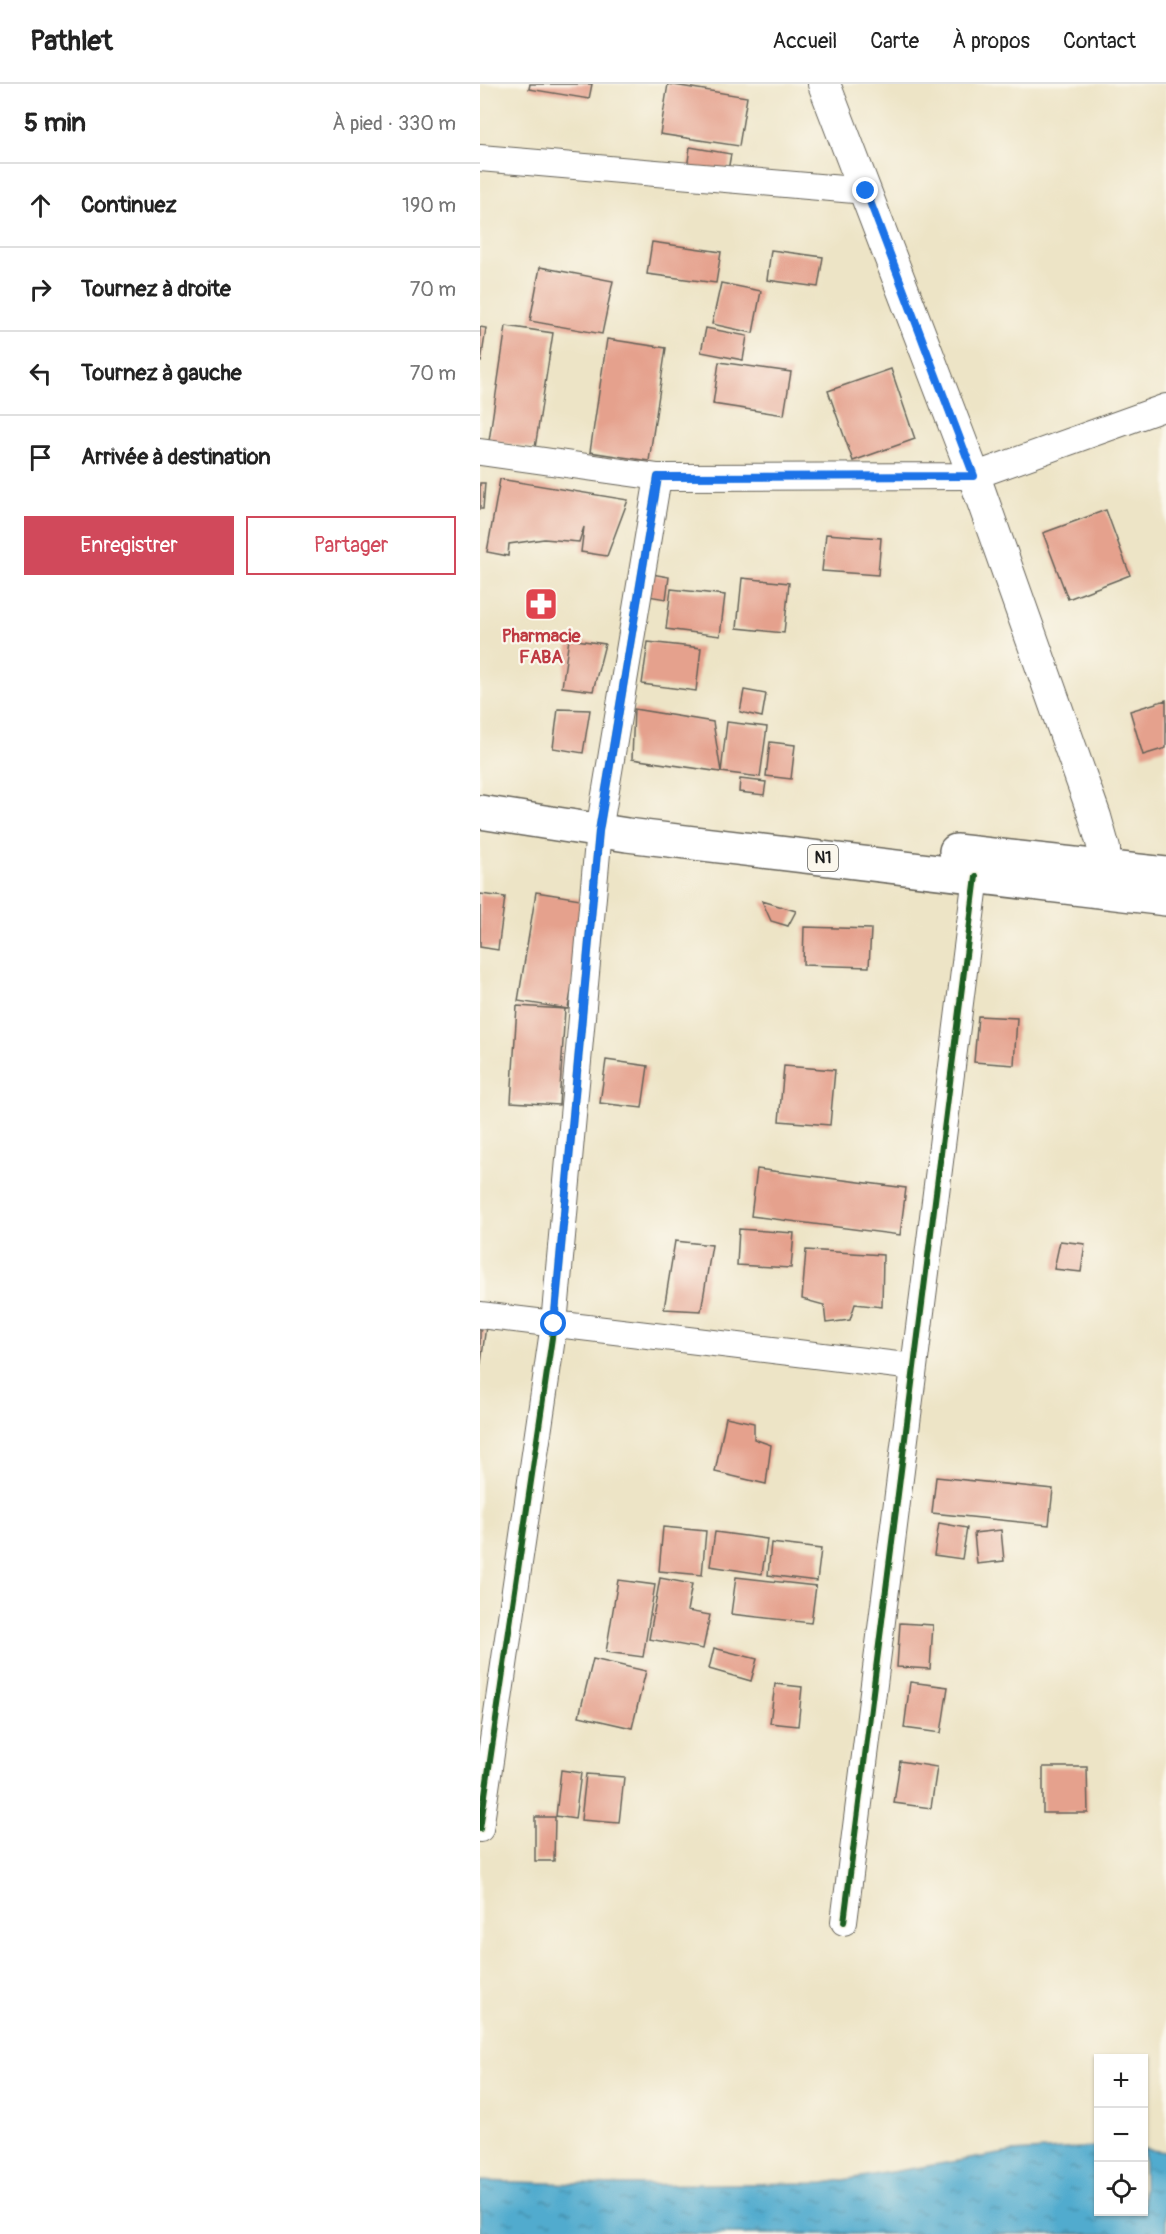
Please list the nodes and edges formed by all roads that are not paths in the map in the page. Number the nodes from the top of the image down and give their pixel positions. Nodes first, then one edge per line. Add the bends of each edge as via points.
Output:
1 (824, 84) edge
2 (480, 158) edge
3 (866, 191) junction
4 (1166, 407) edge
5 (480, 452) edge
6 (974, 476) junction
7 (658, 477) junction
8 (480, 790) edge
9 (480, 812) edge
10 (601, 820) junction
11 (1166, 874) edge
12 (976, 876) junction
13 (1104, 878) junction
14 (1166, 899) edge
15 (480, 1315) edge
16 (554, 1324) junction
17 (914, 1367) junction
18 (480, 1829) edge
19 (844, 1922) dead end

1 - 3 street
2 - 3 street
3 - 6 street
4 - 6 street
5 - 7 street
6 - 7 street
6 - 13 street via 1095,817 1104,849
7 - 10 street
8 - 10 main road, N1
9 - 10 main road, N1
10 - 12 main road, N1
10 - 13 main road, N1 via 979,854
10 - 16 street
11 - 13 main road, N1
12 - 13 main road, N1
12 - 17 street
13 - 14 main road, N1
15 - 16 street
16 - 17 street
16 - 18 street
17 - 19 street

